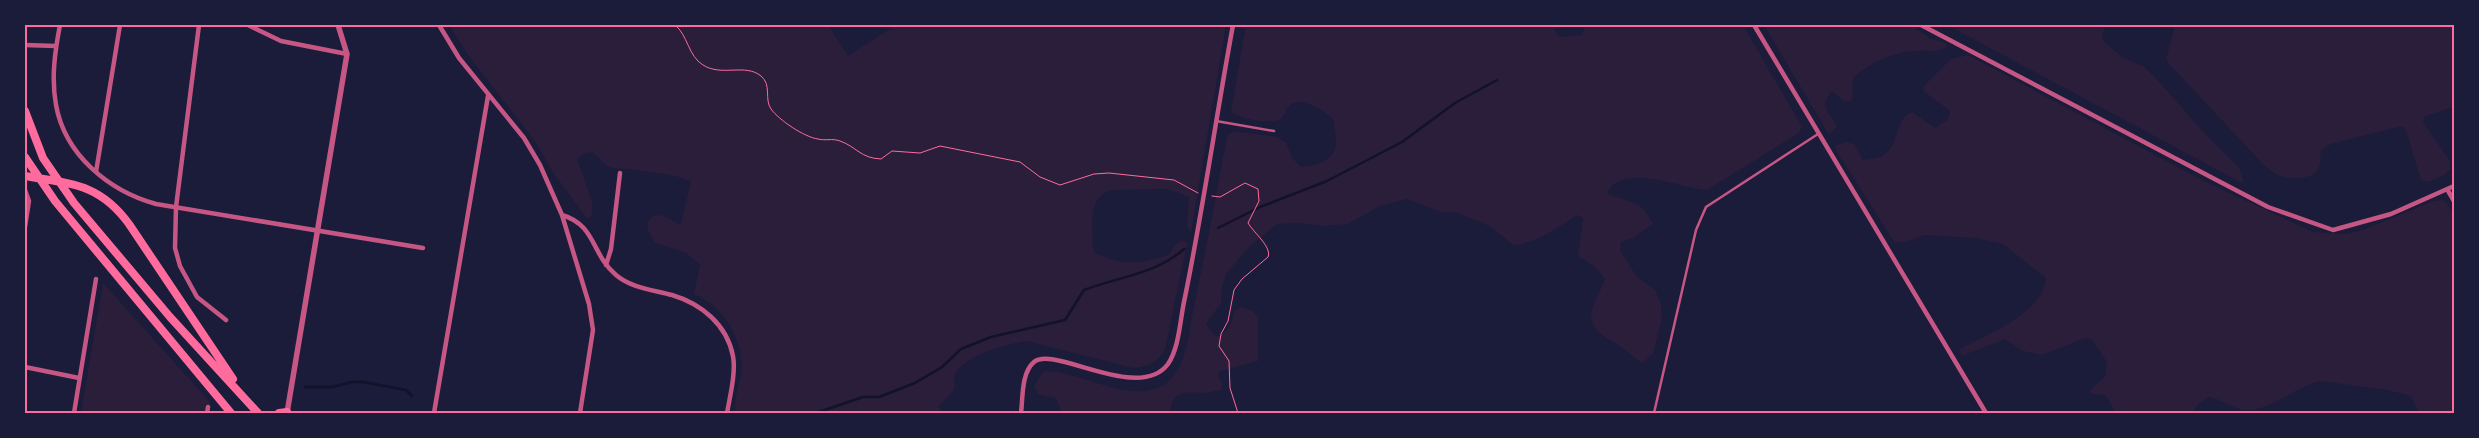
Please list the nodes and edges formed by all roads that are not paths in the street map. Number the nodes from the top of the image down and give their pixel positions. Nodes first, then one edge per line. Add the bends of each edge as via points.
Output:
1 (60, 25) edge
2 (120, 25) edge
3 (199, 25) edge
4 (248, 25) edge
5 (338, 25) edge
6 (439, 25) edge
7 (1233, 25) edge
8 (1754, 25) edge
9 (1922, 25) edge
10 (25, 45) edge
11 (56, 46) junction
12 (347, 54) junction
13 (488, 96) junction
14 (25, 111) edge
15 (1216, 121) junction
16 (1274, 131) dead end
17 (1818, 134) junction
18 (25, 157) edge
19 (96, 172) junction
20 (620, 173) dead end
21 (25, 176) edge
22 (2454, 186) edge
23 (2447, 189) junction
24 (25, 190) edge
25 (2454, 201) edge
26 (176, 207) junction
27 (562, 216) junction
28 (25, 227) edge
29 (319, 232) junction
30 (423, 248) dead end
31 (606, 264) junction
32 (96, 279) dead end
33 (226, 320) dead end
34 (25, 366) edge
35 (78, 378) junction
36 (245, 398) junction
37 (208, 406) dead end
38 (256, 411) edge
39 (74, 413) edge
40 (207, 413) edge
41 (231, 413) edge
42 (265, 413) edge
43 (286, 413) edge
44 (434, 413) edge
45 (580, 413) edge
46 (727, 413) edge
47 (1021, 413) edge
48 (1654, 413) edge
49 (1986, 413) edge

1 - 11 street
2 - 19 street
3 - 26 street
4 - 12 street via 280,41
5 - 12 street
6 - 13 street
7 - 15 street
8 - 17 street
9 - 23 street via 2268,207 2333,230 2391,214
10 - 11 street
11 - 19 street via 54,70 60,120 71,143
12 - 29 street
13 - 27 street via 532,152
13 - 44 street
14 - 36 highway via 43,158 80,210 170,317
15 - 16 lane
15 - 47 street via 1189,279 1176,344 1168,364 1156,374 1135,378 1040,360 1034,362 1026,375
17 - 48 lane via 1706,207 1696,230
17 - 49 street
18 - 41 highway via 60,208
19 - 26 street via 128,195
20 - 31 street via 611,249
21 - 36 highway via 85,188 110,201 129,224
22 - 23 street
23 - 25 street
24 - 28 street via 29,201
26 - 29 street
26 - 33 street via 175,248 180,266 197,297
27 - 31 street via 581,224
27 - 45 street via 589,304 593,330
29 - 30 street
29 - 43 street
31 - 46 street via 616,276 630,283 700,306 726,334 734,358
32 - 35 street
34 - 35 street
35 - 39 street
36 - 38 highway
37 - 40 street
38 - 42 highway

